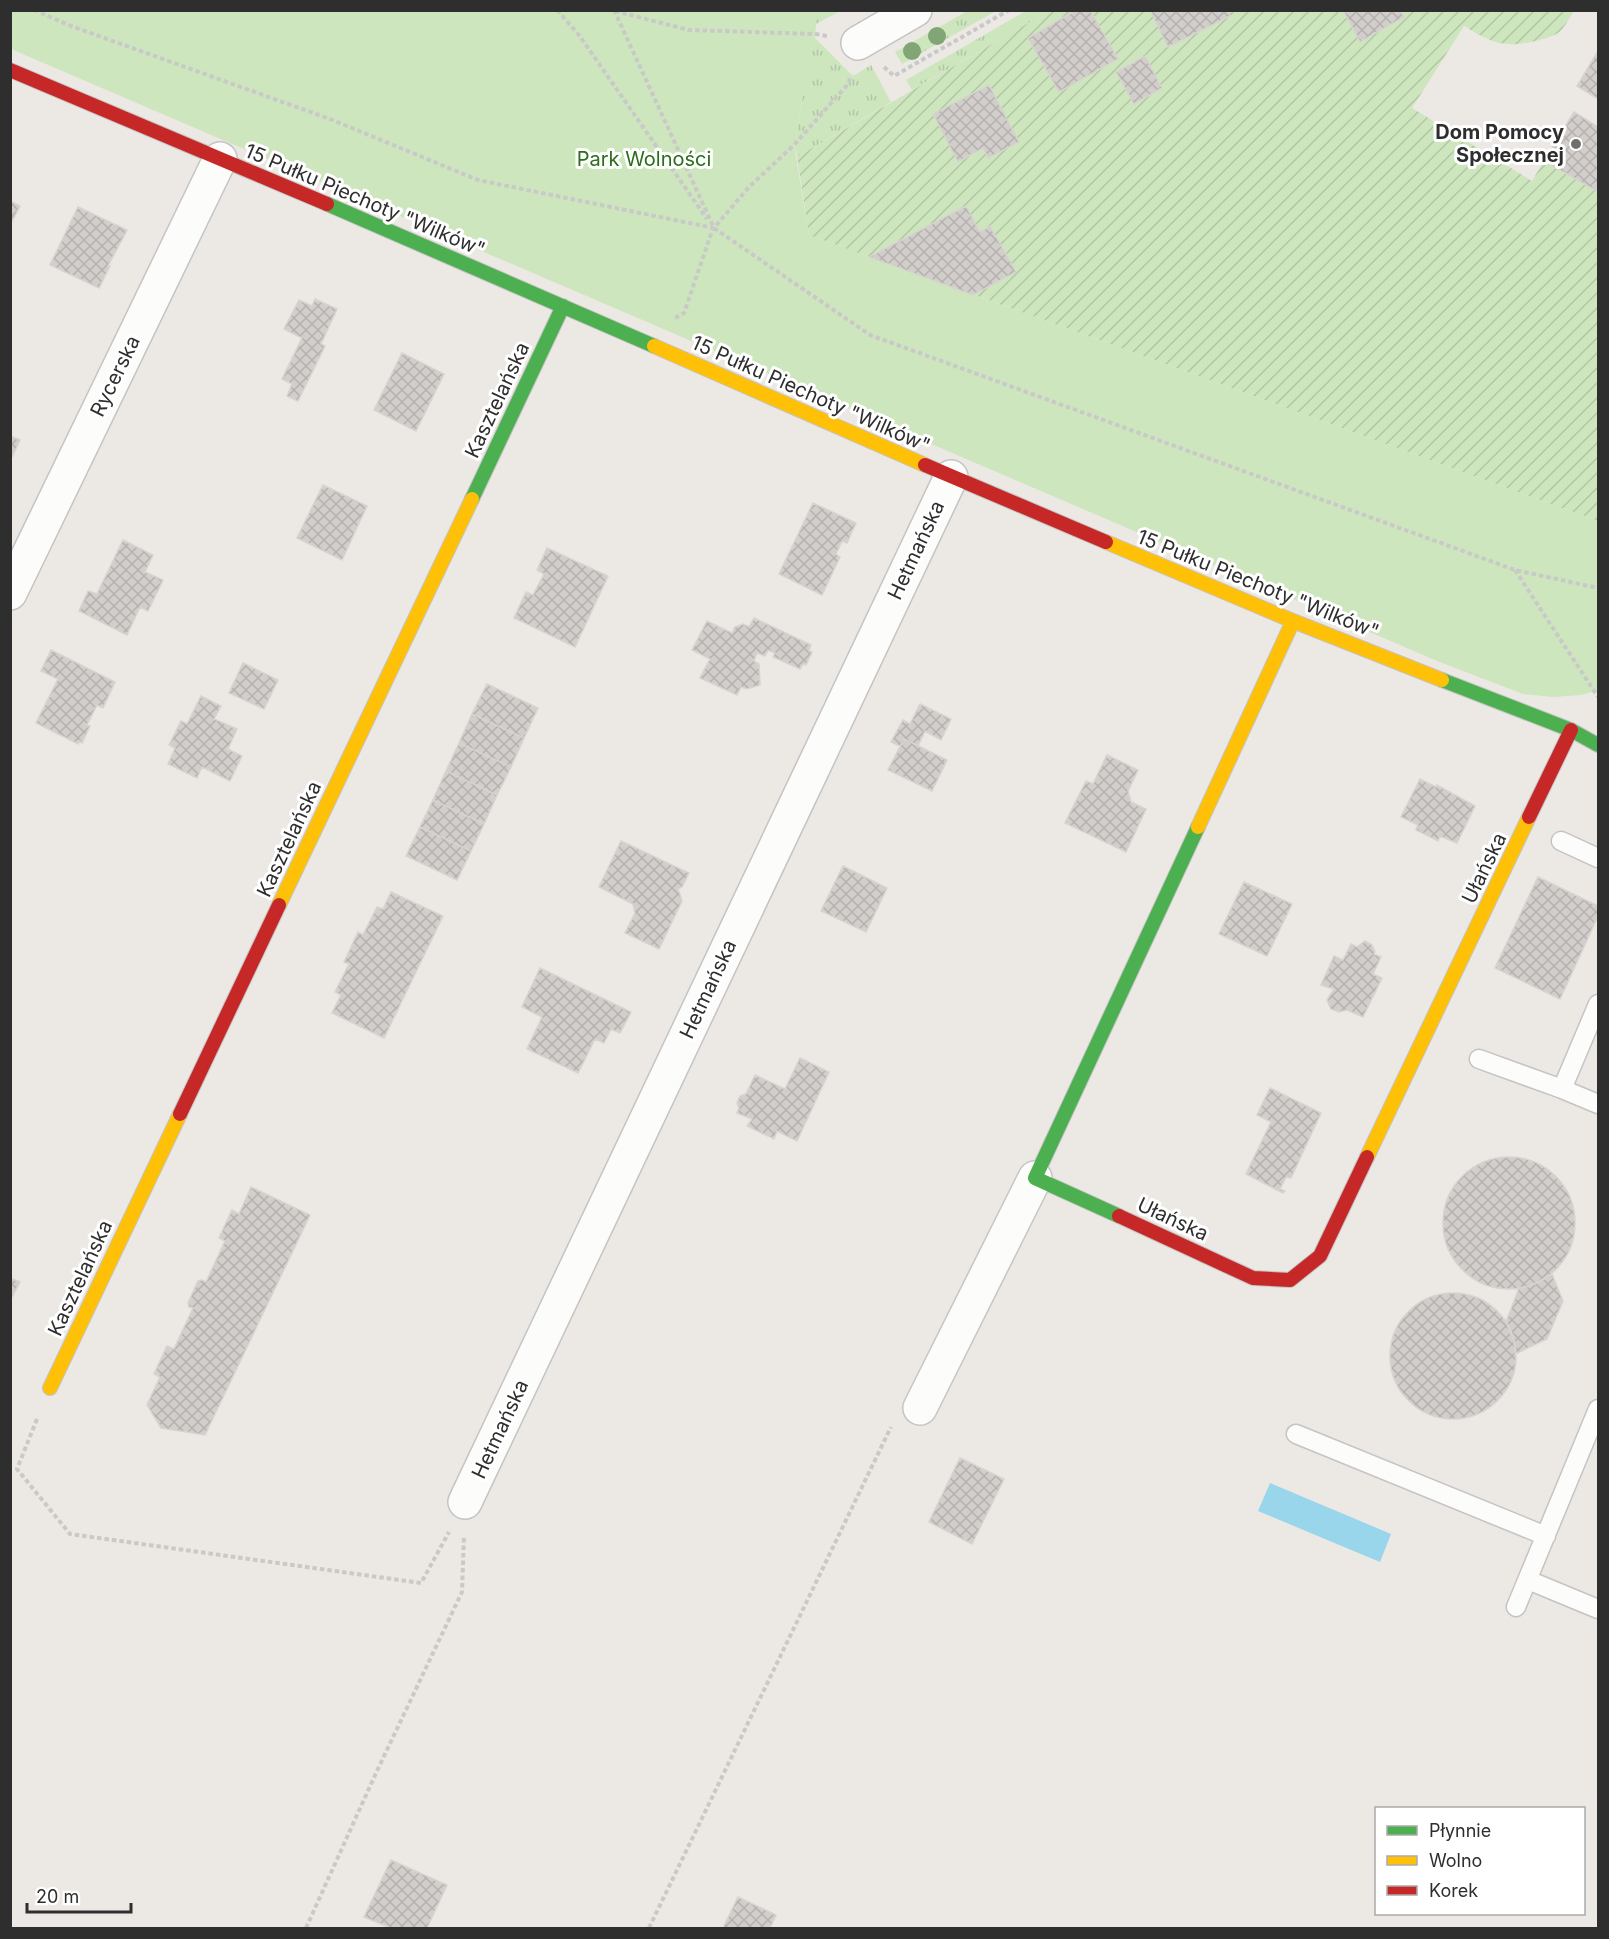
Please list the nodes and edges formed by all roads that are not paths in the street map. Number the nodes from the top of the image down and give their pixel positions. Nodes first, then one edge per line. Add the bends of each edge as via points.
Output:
1 (915, 10) edge
2 (858, 43) road end
3 (10, 70) edge
4 (220, 159) junction
5 (564, 306) junction
6 (951, 477) junction
7 (10, 594) edge
8 (1293, 621) junction
9 (1589, 724) dead end
10 (1571, 730) junction
11 (1599, 745) edge
12 (1561, 842) dead end
13 (1599, 858) edge
14 (1599, 1004) edge
15 (1479, 1059) dead end
16 (1562, 1089) junction
17 (1599, 1104) edge
18 (1035, 1178) junction
19 (50, 1388) road end
20 (920, 1408) dead end
21 (1599, 1409) edge
22 (1296, 1434) dead end
23 (465, 1502) road end
24 (1546, 1536) junction
25 (1528, 1580) junction
26 (1516, 1607) dead end
27 (1599, 1609) edge

1 - 2 street
3 - 4 street, 15 Pułku Piechoty "Wilków"
4 - 5 street, 15 Pułku Piechoty "Wilków"
4 - 7 street, Rycerska
5 - 6 street, 15 Pułku Piechoty "Wilków"
5 - 19 street, Kasztelańska
6 - 8 street, 15 Pułku Piechoty "Wilków"
6 - 23 street, Hetmańska
8 - 10 street, 15 Pułku Piechoty "Wilków"
8 - 18 street
9 - 10 street
10 - 11 street, 15 Pułku Piechoty "Wilków"
10 - 18 street, Ułańska via 1320,1256 1290,1280 1253,1278
12 - 13 lane
14 - 16 lane
15 - 16 lane
16 - 17 lane
18 - 20 street
21 - 24 lane
22 - 24 lane
24 - 25 lane
25 - 26 lane
25 - 27 lane

